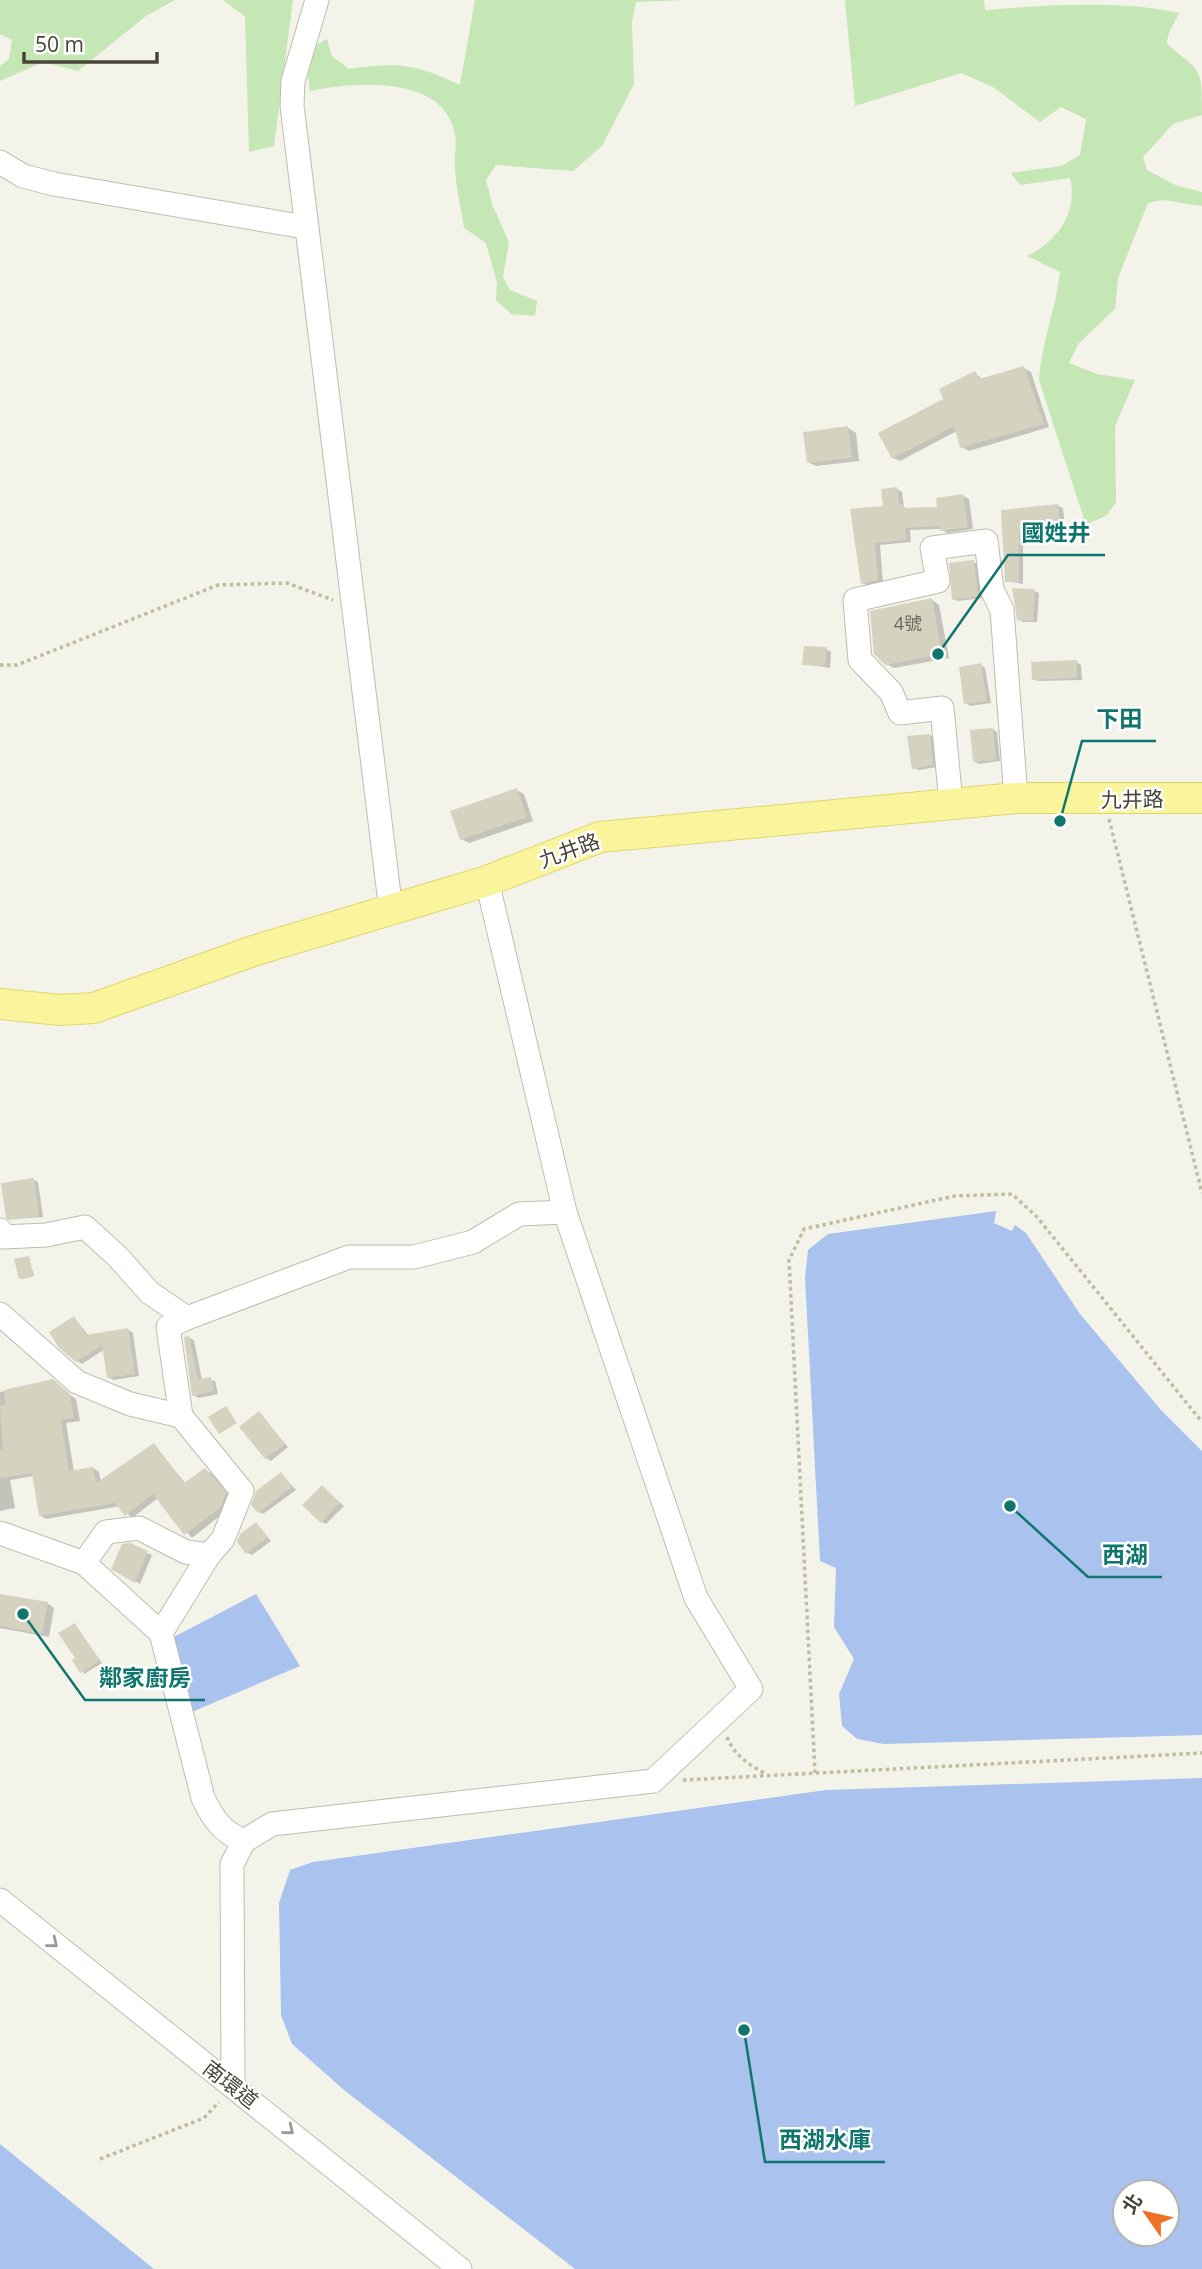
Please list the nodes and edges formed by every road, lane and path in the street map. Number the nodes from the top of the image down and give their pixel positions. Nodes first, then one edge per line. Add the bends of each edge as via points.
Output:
1 (317, 0) edge
2 (0, 162) edge
3 (304, 227) junction
4 (353, 607) junction
5 (0, 665) edge
6 (1016, 798) junction
7 (1202, 798) edge
8 (1104, 800) junction
9 (951, 803) junction
10 (487, 881) junction
11 (391, 911) junction
12 (0, 1004) edge
13 (1202, 1193) edge
14 (565, 1212) junction
15 (0, 1230) edge
16 (0, 1314) edge
17 (187, 1318) junction
18 (181, 1416) junction
19 (1202, 1422) edge
20 (0, 1533) edge
21 (209, 1555) junction
22 (84, 1563) junction
23 (161, 1633) junction
24 (717, 1721) junction
25 (1202, 1753) edge
26 (815, 1773) junction
27 (769, 1775) junction
28 (653, 1782) junction
29 (244, 1841) junction
30 (0, 1900) edge
31 (233, 2085) junction
32 (100, 2159) dead end
33 (460, 2269) edge

1 - 3 street via 292,81
2 - 3 street via 23,176 54,184
3 - 4 street
4 - 5 path via 287,583 218,585 17,665
4 - 11 street
6 - 8 main road, 九井路
6 - 9 main road, 九井路
6 - 9 street via 1002,610 992,590 986,541 932,548 937,581 855,600 860,660 891,692 900,713 942,708
7 - 8 main road, 九井路
8 - 13 path
9 - 10 main road, 九井路 via 600,836
10 - 11 main road, 九井路
10 - 14 street
11 - 12 main road, 九井路 via 253,951 94,1008
14 - 17 street via 519,1214 473,1242 414,1256 349,1257
14 - 24 street via 696,1598 751,1689
15 - 17 street via 3,1237 85,1227 150,1293
16 - 18 street via 78,1382 130,1404
17 - 18 street via 168,1327
18 - 21 street via 242,1492 223,1539
19 - 26 path via 1037,1217 1012,1194 955,1196 804,1228 789,1260
20 - 22 street
21 - 22 street via 186,1552 139,1528 106,1532
21 - 23 street
22 - 23 street
23 - 29 street via 203,1798 227,1834
24 - 27 path via 731,1748 750,1766
24 - 28 street
25 - 26 path
26 - 27 path
27 - 28 path
28 - 29 street via 272,1824
29 - 31 street via 232,1864
30 -> 31 street, 南環道
31 - 32 path via 204,2118
31 -> 33 street, 南環道

